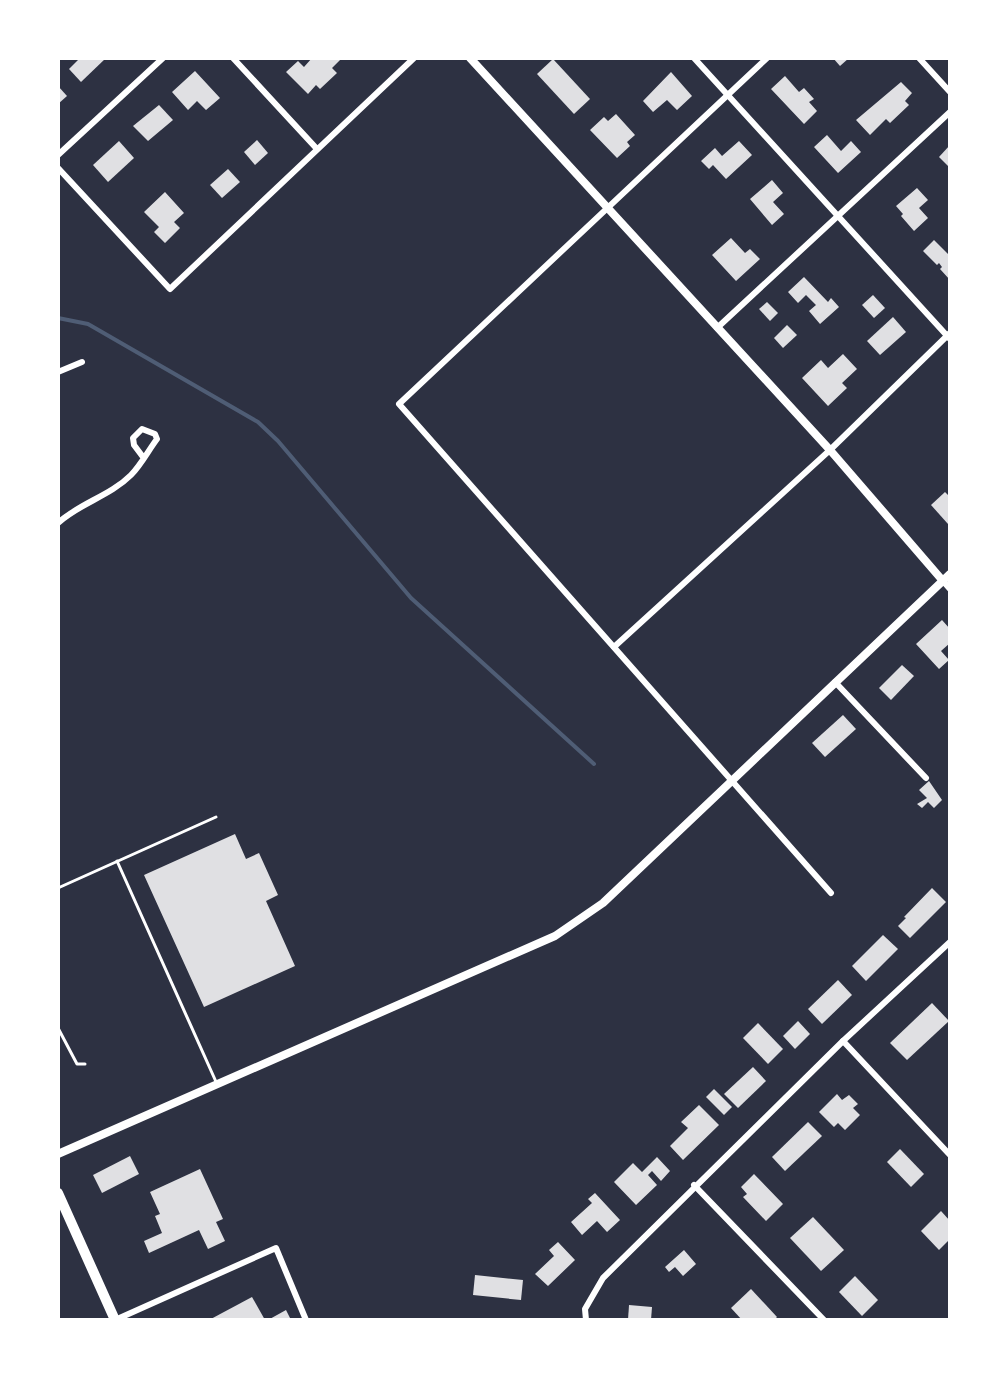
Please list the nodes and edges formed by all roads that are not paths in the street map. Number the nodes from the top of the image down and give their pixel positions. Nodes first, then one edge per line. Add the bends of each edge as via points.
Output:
1 (163, 58) edge
2 (233, 58) edge
3 (414, 58) edge
4 (470, 58) edge
5 (694, 58) edge
6 (767, 58) edge
7 (919, 58) edge
8 (950, 92) edge
9 (728, 94) junction
10 (950, 112) edge
11 (317, 149) junction
12 (58, 155) edge
13 (58, 168) edge
14 (607, 206) junction
15 (838, 214) junction
16 (717, 328) junction
17 (949, 336) edge
18 (82, 362) dead end
19 (58, 372) edge
20 (830, 450) junction
21 (143, 457) junction
22 (58, 523) edge
23 (947, 578) edge
24 (950, 589) edge
25 (614, 647) junction
26 (835, 682) junction
27 (926, 778) dead end
28 (730, 779) junction
29 (216, 817) dead end
30 (117, 861) junction
31 (58, 888) edge
32 (831, 893) dead end
33 (950, 942) edge
34 (58, 1028) edge
35 (843, 1041) junction
36 (85, 1064) dead end
37 (217, 1085) junction
38 (58, 1154) edge
39 (950, 1155) edge
40 (694, 1185) junction
41 (58, 1193) edge
42 (115, 1320) edge
43 (306, 1320) edge
44 (586, 1320) edge
45 (824, 1320) edge

1 - 12 street
2 - 11 street
3 - 11 street
4 - 14 street
5 - 9 street
6 - 9 street
7 - 8 street
9 - 14 street
9 - 15 street
10 - 15 street
11 - 13 street via 170,289
14 - 16 street
14 - 25 street via 399,404
15 - 16 street
15 - 17 street
16 - 20 street
17 - 20 street
18 - 19 street
20 - 23 street
20 - 25 street
21 - 21 street via 157,439 142,429 133,438
21 - 22 street via 132,475
23 - 24 street
23 - 26 street
25 - 28 street
26 - 27 street
26 - 28 street
28 - 32 street
28 - 37 street via 603,903 555,936
29 - 30 lane
30 - 31 lane
30 - 37 lane
33 - 35 street
34 - 36 lane via 77,1064
35 - 39 street
35 - 40 street
37 - 38 street
40 - 44 street via 603,1278 585,1309
40 - 45 street
41 - 42 main road
42 - 43 street via 276,1248

